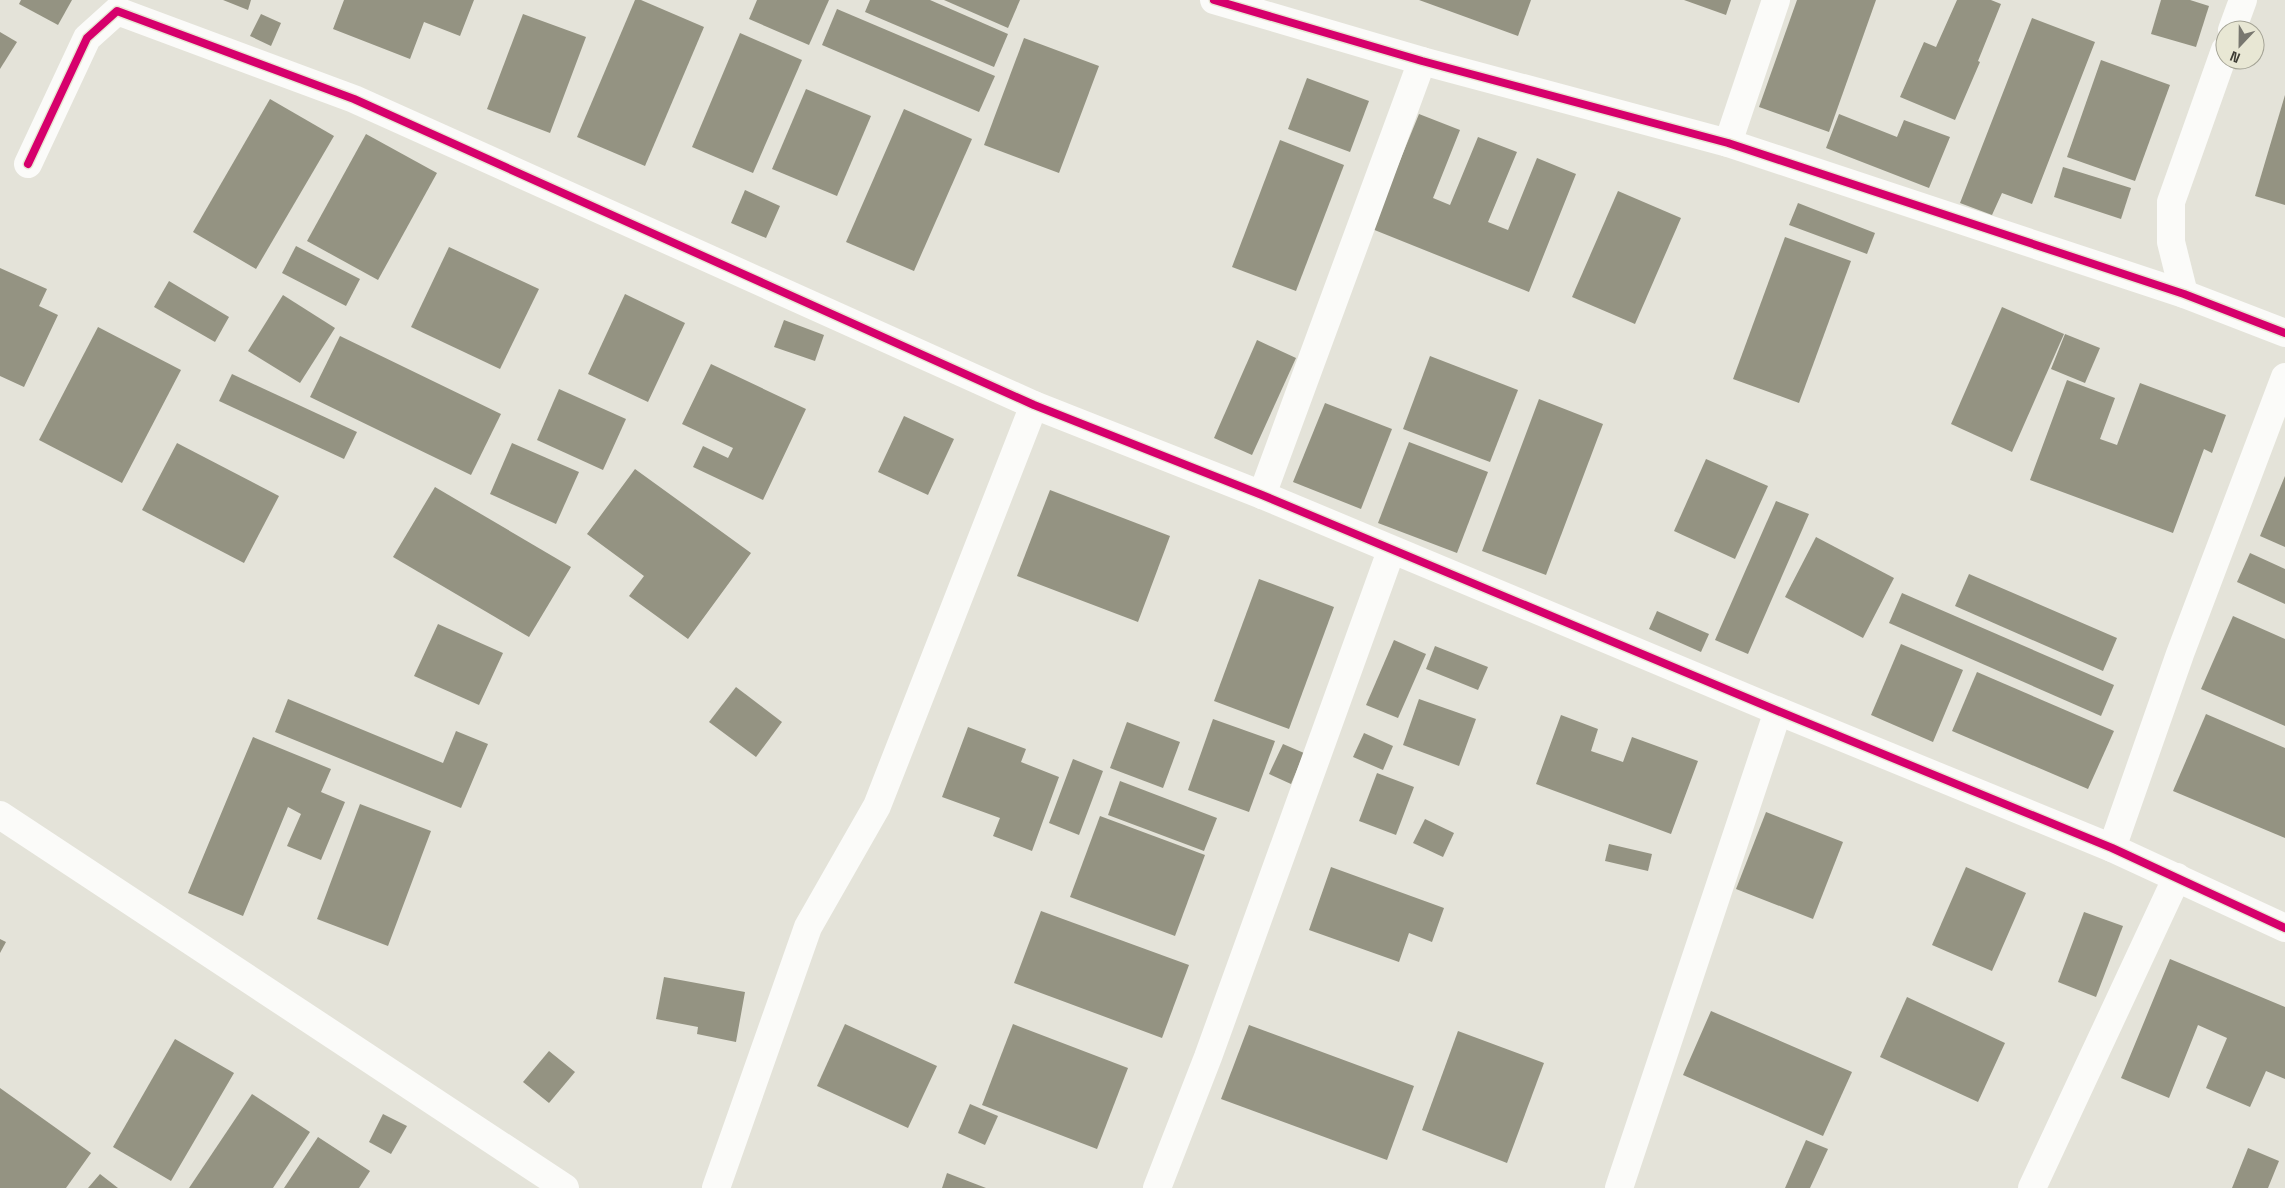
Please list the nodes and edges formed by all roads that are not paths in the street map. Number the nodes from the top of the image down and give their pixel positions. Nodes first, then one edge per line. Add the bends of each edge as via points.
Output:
1 (1214, 0) edge
2 (1776, 0) edge
3 (2243, 0) edge
4 (2236, 20) edge
5 (1422, 61) junction
6 (2218, 70) edge
7 (1728, 143) junction
8 (28, 164) dead end
9 (2184, 294) junction
10 (2285, 333) edge
11 (2285, 378) edge
12 (1034, 405) junction
13 (1262, 496) junction
14 (1391, 551) junction
15 (1778, 711) junction
16 (0, 815) edge
17 (2112, 848) junction
18 (2177, 877) junction
19 (2285, 928) edge
20 (565, 1188) edge
21 (716, 1188) edge
22 (1157, 1188) edge
23 (1619, 1188) edge
24 (2032, 1188) edge

1 - 5 street
2 - 7 street
3 - 4 street
5 - 7 street
5 - 13 street
6 - 9 street via 2171,202 2171,242
7 - 9 street
8 - 12 street via 87,38 118,11 354,99
9 - 10 street
11 - 17 street via 2180,654
12 - 13 street
12 - 21 street via 877,806 808,927
13 - 14 street
14 - 15 street
14 - 22 street via 1208,1058
15 - 17 street
15 - 23 street
16 - 20 street
17 - 18 street
18 - 19 street
18 - 24 street

